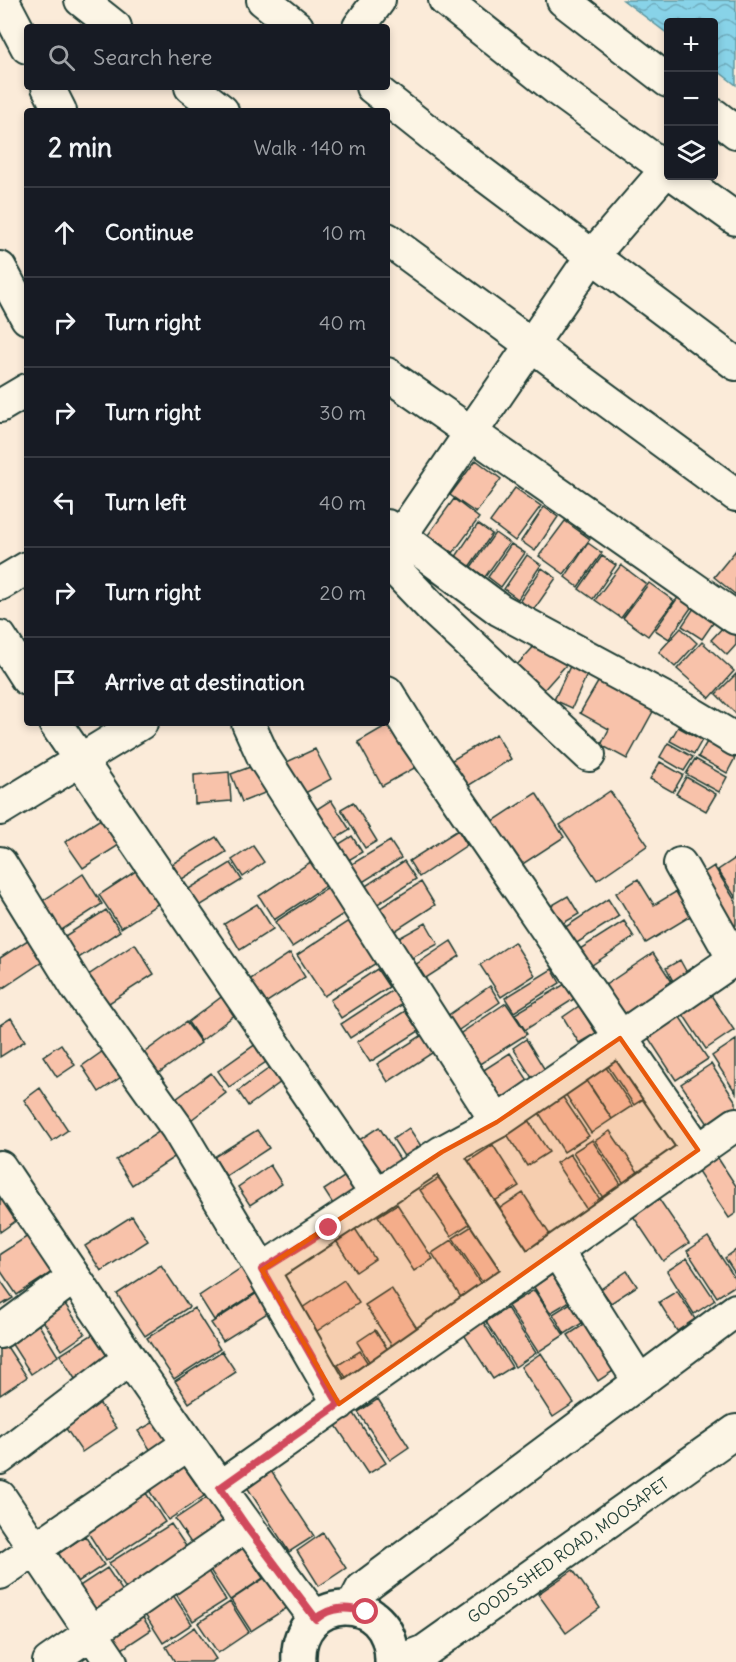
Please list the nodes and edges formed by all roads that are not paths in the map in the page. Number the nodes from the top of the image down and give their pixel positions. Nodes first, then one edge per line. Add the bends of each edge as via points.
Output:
1 (81, 0) edge
2 (263, 0) edge
3 (379, 0) edge
4 (446, 0) edge
5 (563, 0) edge
6 (5, 5) dead end
7 (112, 24) edge
8 (293, 24) edge
9 (361, 24) edge
10 (24, 41) edge
11 (664, 77) edge
12 (50, 90) edge
13 (195, 90) edge
14 (376, 90) edge
15 (58, 108) edge
16 (218, 108) edge
17 (718, 118) edge
18 (736, 132) edge
19 (664, 166) edge
20 (664, 179) edge
21 (683, 180) edge
22 (736, 219) edge
23 (390, 241) edge
24 (592, 256) junction
25 (0, 268) edge
26 (24, 312) edge
27 (532, 346) junction
28 (736, 364) edge
29 (390, 376) edge
30 (24, 392) edge
31 (0, 406) edge
32 (472, 431) junction
33 (736, 495) edge
34 (390, 534) edge
35 (24, 570) edge
36 (0, 584) edge
37 (736, 618) edge
38 (0, 637) edge
39 (24, 674) edge
40 (390, 697) edge
41 (57, 726) edge
42 (136, 726) edge
43 (249, 726) edge
44 (736, 740) edge
45 (589, 755) dead end
46 (79, 760) junction
47 (0, 809) edge
48 (0, 862) edge
49 (680, 864) dead end
50 (735, 959) edge
51 (620, 1038) junction
52 (497, 1122) junction
53 (736, 1124) edge
54 (698, 1150) junction
55 (442, 1152) junction
56 (0, 1167) edge
57 (377, 1195) junction
58 (557, 1251) junction
59 (262, 1270) junction
60 (524, 1274) junction
61 (74, 1277) junction
62 (736, 1310) edge
63 (0, 1332) edge
64 (129, 1359) junction
65 (639, 1381) junction
66 (339, 1404) junction
67 (736, 1431) edge
68 (188, 1444) junction
69 (0, 1458) edge
70 (220, 1488) junction
71 (0, 1497) edge
72 (246, 1526) junction
73 (34, 1548) junction
74 (0, 1573) edge
75 (352, 1608) junction
76 (316, 1619) junction
77 (92, 1633) junction
78 (429, 1656) edge
79 (292, 1658) edge
80 (49, 1662) edge
81 (111, 1662) edge
82 (392, 1662) edge
83 (397, 1662) edge

1 - 7 street
2 - 8 street
3 - 9 street
4 - 19 street via 558,90
5 - 11 street
6 - 10 street
12 - 15 street
13 - 16 street
14 - 24 street
17 - 18 street
20 - 24 street
21 - 22 street
23 - 27 street
24 - 27 street
24 - 28 street
25 - 26 street
27 - 32 street
27 - 33 street
29 - 32 street
30 - 31 street
32 - 34 street
32 - 37 street
34 - 44 street via 500,610
34 - 45 street via 434,610
35 - 36 street
38 - 39 street
40 - 51 street
41 - 46 street
42 - 46 street
43 - 52 street via 264,758
46 - 47 street
46 - 57 street
48 - 59 street via 76,986 177,1128
49 - 50 street
50 - 51 street
51 - 52 street
51 - 54 street
52 - 55 street
53 - 54 street
54 - 58 street
55 - 57 street
55 - 60 street
56 - 61 street
57 - 59 street
58 - 60 street
58 - 65 street
59 - 66 street
60 - 66 street
61 - 63 street
61 - 64 street
62 - 65 street
64 - 68 street
64 - 69 street
65 - 75 street via 362,1589
66 - 70 street
67 - 78 street, GOODS SHED ROAD, MOOSAPET
68 - 70 street
68 - 73 street
70 - 72 street
71 - 73 street
72 - 76 street
72 - 77 street
73 - 74 street
73 - 77 street
75 - 76 street via 336,1609
75 - 82 street via 366,1612 388,1634
76 - 79 street via 302,1636
77 - 80 street
77 - 81 street
78 - 83 street, GOODS SHED ROAD, MOOSAPET

